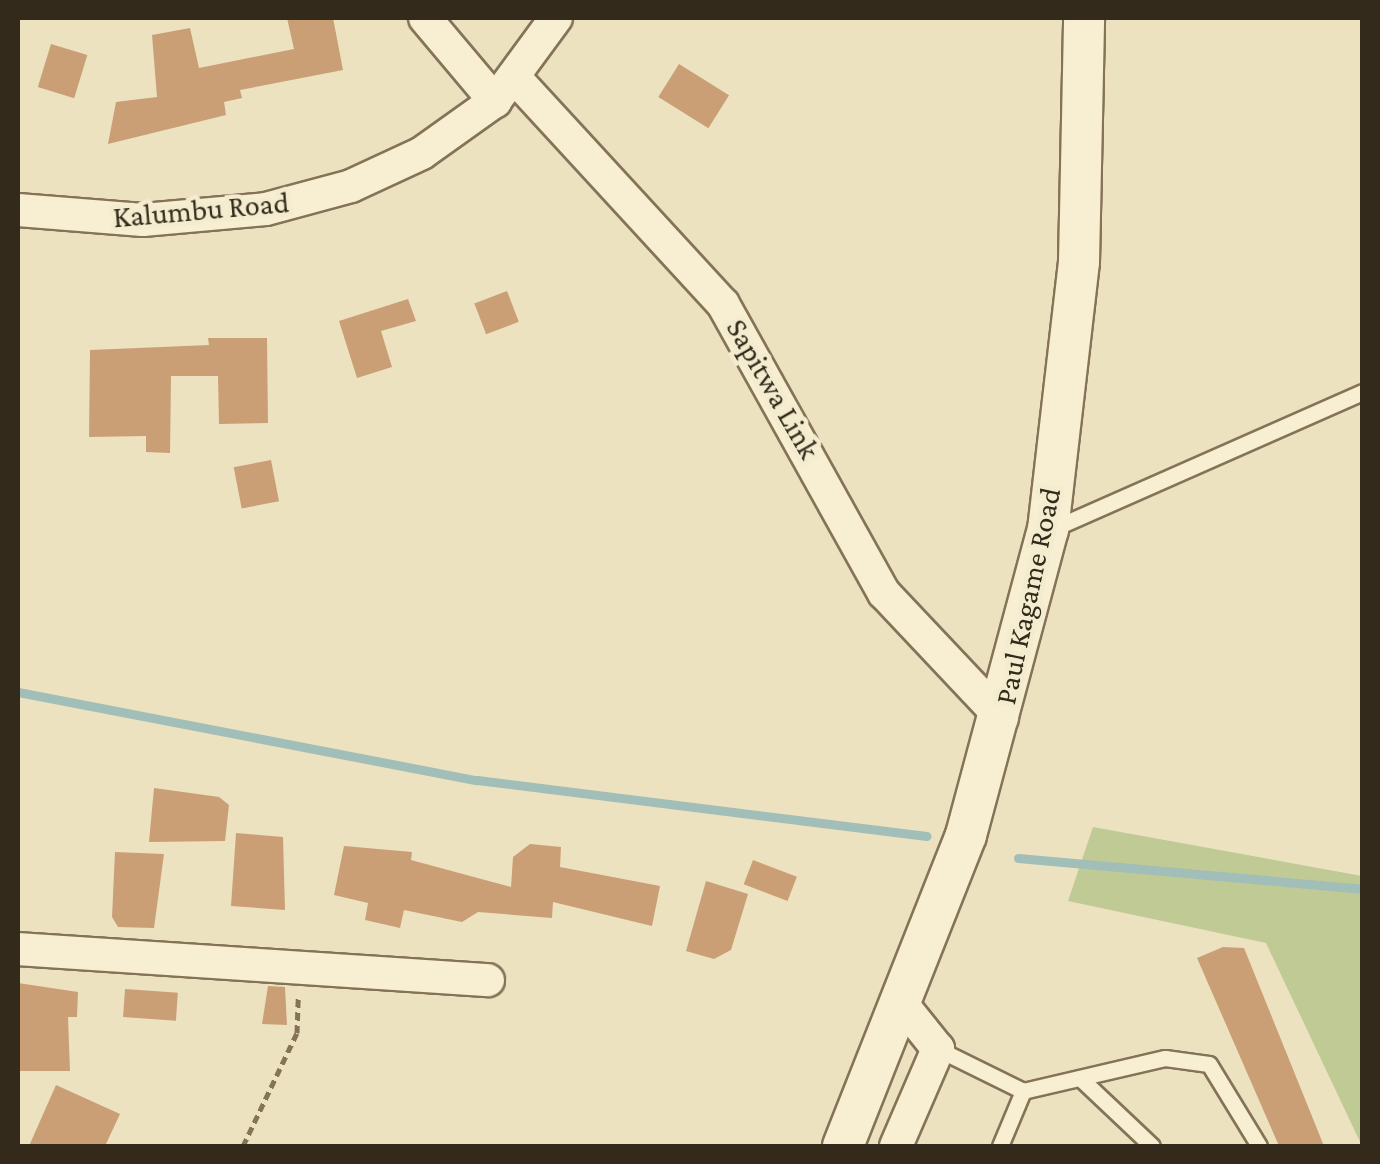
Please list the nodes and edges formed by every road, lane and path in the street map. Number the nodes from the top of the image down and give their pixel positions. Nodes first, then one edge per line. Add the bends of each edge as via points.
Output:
1 (425, 18) edge
2 (556, 18) edge
3 (1084, 18) edge
4 (506, 90) junction
5 (18, 210) edge
6 (1362, 392) edge
7 (1048, 530) junction
8 (1002, 718) junction
9 (18, 948) edge
10 (302, 969) junction
11 (488, 980) dead end
12 (902, 1004) junction
13 (938, 1049) junction
14 (1080, 1078) junction
15 (1024, 1091) junction
16 (243, 1146) edge
17 (842, 1146) edge
18 (896, 1146) edge
19 (1000, 1146) edge
20 (1152, 1146) edge
21 (1260, 1146) edge

1 - 4 street, Sapitwa Link
2 - 4 street, Kalumbu Road
3 - 7 street, Paul Kagame Road via 1079,262
4 - 5 street, Kalumbu Road via 394,168 294,204 143,220
4 - 8 street, Sapitwa Link via 723,304 884,594
6 - 7 lane
7 - 8 street, Paul Kagame Road
8 - 12 street, Paul Kagame Road
9 - 10 street
10 - 11 street
10 - 16 path via 297,1033
12 - 13 street
12 - 17 street, Paul Kagame Road
13 - 15 lane
13 - 18 street
14 - 15 lane
14 - 20 lane
14 - 21 lane via 1165,1058 1209,1064
15 - 19 lane

